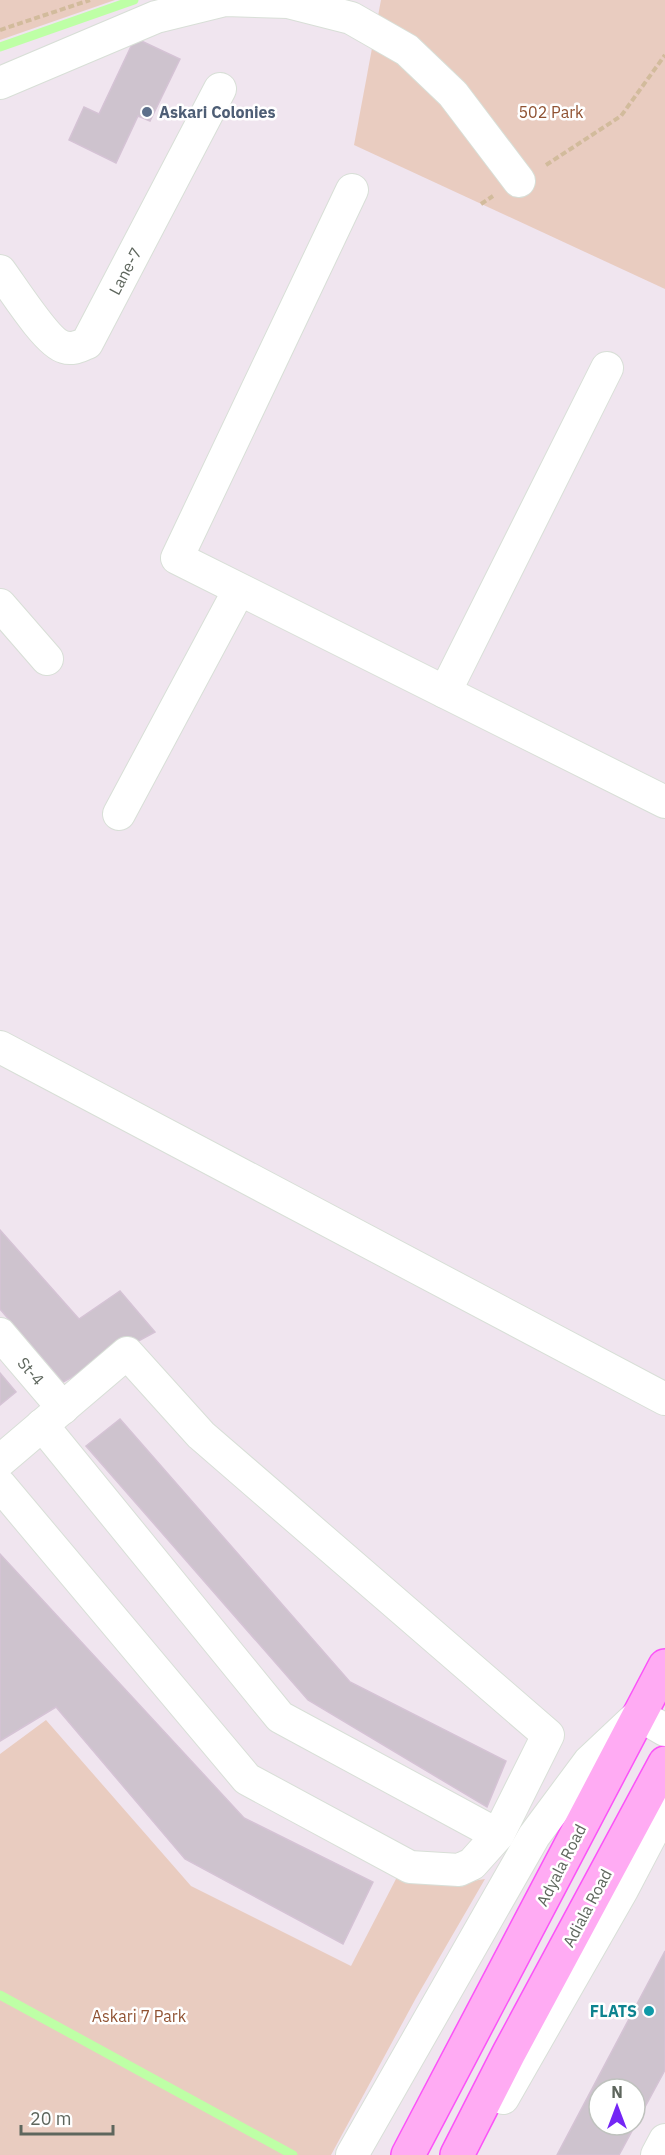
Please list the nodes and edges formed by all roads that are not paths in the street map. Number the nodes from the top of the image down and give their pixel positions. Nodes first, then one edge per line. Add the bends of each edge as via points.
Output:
1 (0, 83) edge
2 (220, 89) dead end
3 (519, 181) road end
4 (352, 190) dead end
5 (0, 271) edge
6 (607, 368) dead end
7 (239, 590) junction
8 (0, 605) edge
9 (47, 658) dead end
10 (445, 692) junction
11 (665, 802) edge
12 (118, 814) dead end
13 (0, 1047) edge
14 (0, 1334) edge
15 (665, 1399) edge
16 (53, 1416) junction
17 (0, 1461) edge
18 (0, 1485) edge
19 (665, 1666) edge
20 (652, 1723) edge
21 (665, 1763) edge
22 (665, 1808) edge
23 (498, 1835) junction
24 (665, 2140) edge
25 (352, 2155) edge
26 (408, 2155) edge
27 (457, 2155) edge
28 (472, 2155) edge
29 (657, 2155) edge

1 - 3 street via 156,17 225,0 288,2 351,18 406,50 453,94
2 - 5 street, Lane-7 via 87,343 62,347 43,330
4 - 7 street via 177,558
6 - 10 street
7 - 10 street
7 - 12 street
8 - 9 street
10 - 11 street
13 - 15 street
14 - 16 street, St-4
16 - 17 street
16 - 23 street, St-4 via 280,1717
16 - 23 street via 127,1353 201,1435 548,1735
18 - 23 street via 247,1779 410,1867 459,1870 472,1864
19 - 20 main road, Adyala Road
20 - 25 street via 589,1762 534,1836
20 - 26 main road, Adyala Road
21 - 27 main road, Adiala Road
22 - 28 street
24 - 29 street

